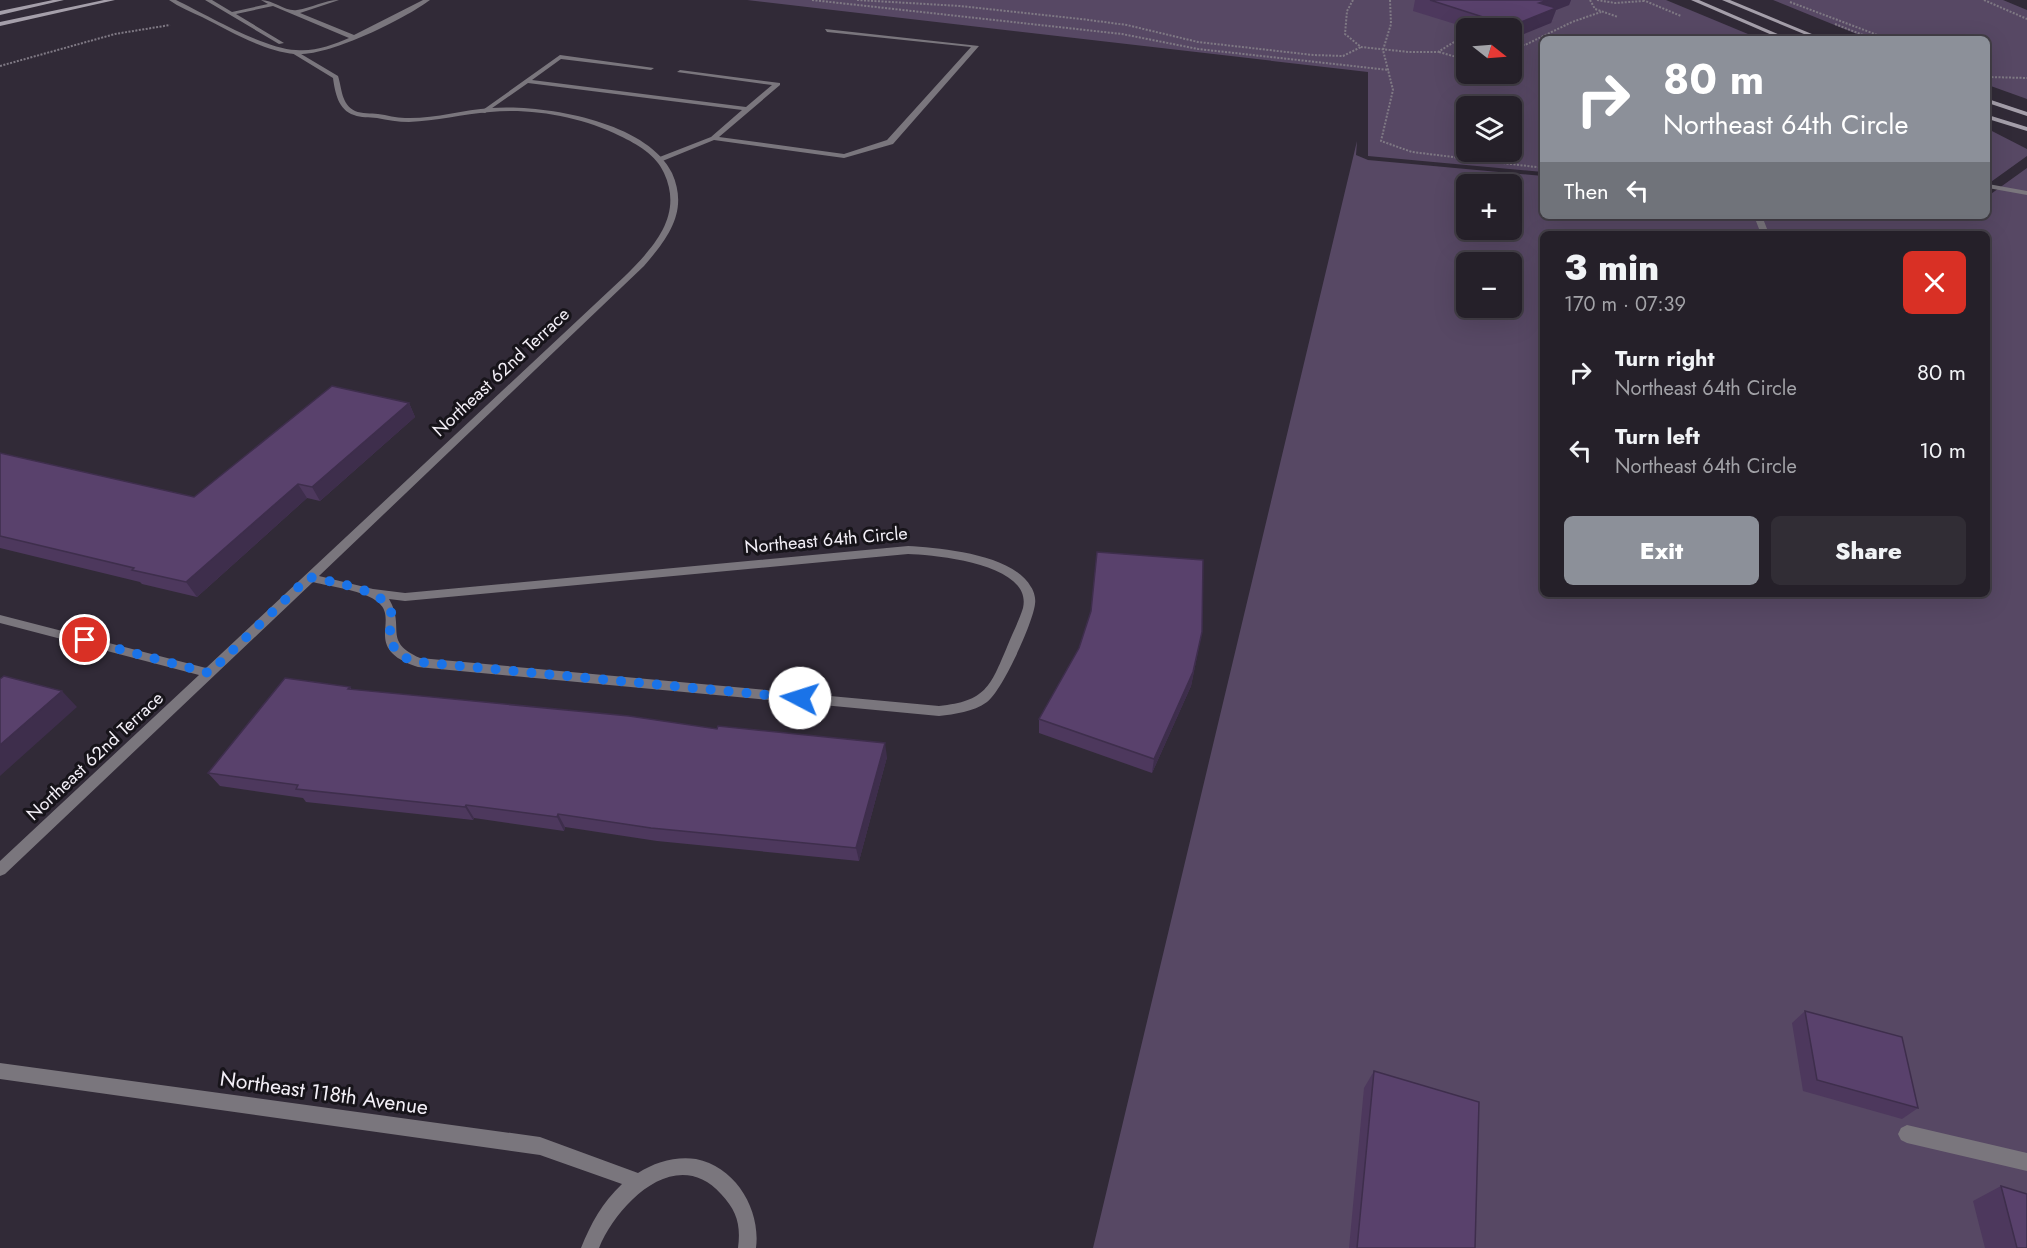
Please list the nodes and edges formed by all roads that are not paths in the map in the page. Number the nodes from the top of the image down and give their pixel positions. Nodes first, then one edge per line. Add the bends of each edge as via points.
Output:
1 (61, 0) edge
2 (103, 0) edge
3 (112, 0) edge
4 (172, 0) edge
5 (208, 0) edge
6 (264, 0) edge
7 (336, 0) edge
8 (428, 0) edge
9 (1694, 0) edge
10 (1725, 0) edge
11 (273, 4) junction
12 (75, 8) junction
13 (0, 13) edge
14 (294, 13) junction
15 (232, 14) junction
16 (212, 19) junction
17 (0, 24) edge
18 (827, 30) dead end
19 (1779, 36) edge
20 (1814, 36) edge
21 (352, 37) junction
22 (294, 52) junction
23 (651, 69) dead end
24 (680, 72) dead end
25 (527, 81) junction
26 (1990, 102) edge
27 (748, 109) junction
28 (483, 112) junction
29 (2027, 114) edge
30 (1990, 118) edge
31 (2027, 129) edge
32 (712, 138) junction
33 (660, 160) junction
34 (1990, 186) edge
35 (2027, 193) edge
36 (309, 577) junction
37 (373, 593) junction
38 (0, 619) edge
39 (209, 673) junction
40 (0, 870) edge
41 (0, 1071) edge
42 (1907, 1134) dead end
43 (2027, 1162) edge
44 (637, 1181) junction
45 (590, 1248) edge
46 (747, 1248) edge

1 - 13 main road
2 - 12 main road
3 - 12 main road
4 - 16 street, Northeast 62nd Terrace
5 - 15 street, Northeast 62nd Terrace
6 - 11 street
7 - 14 street
8 - 21 street
9 - 19 main road
10 - 20 main road
11 - 14 street
11 - 15 street
12 - 17 main road
14 - 21 street
15 - 16 street
15 - 22 street, Northeast 62nd Terrace
16 - 22 street, Northeast 62nd Terrace
18 - 32 street via 976,46 890,142 844,156
21 - 22 street via 313,51
22 - 28 street, Northeast 62nd Terrace via 336,77 338,97 353,113 405,120
23 - 25 street via 561,57
24 - 27 street via 778,84
25 - 27 street
25 - 28 street
26 - 29 main road
27 - 32 street
28 - 33 street, Northeast 62nd Terrace via 502,109 582,120 637,142
30 - 31 main road
32 - 33 street
33 - 36 street, Northeast 62nd Terrace via 675,189 676,205 667,231 654,251
34 - 35 street
36 - 37 street, Northeast 64th Circle
36 - 39 street, Northeast 62nd Terrace
37 - 37 street, Northeast 64th Circle via 386,601 391,610 389,640 394,649 400,656 418,662 939,711 966,708 997,686 1030,602 1024,584 1000,567 923,550 405,597
38 - 39 street
39 - 40 street, Northeast 62nd Terrace
41 - 44 street, Northeast 118th Avenue via 540,1146
42 - 43 street
44 - 45 street via 613,1201 595,1229
44 - 46 street via 669,1168 701,1168 727,1183 744,1209

